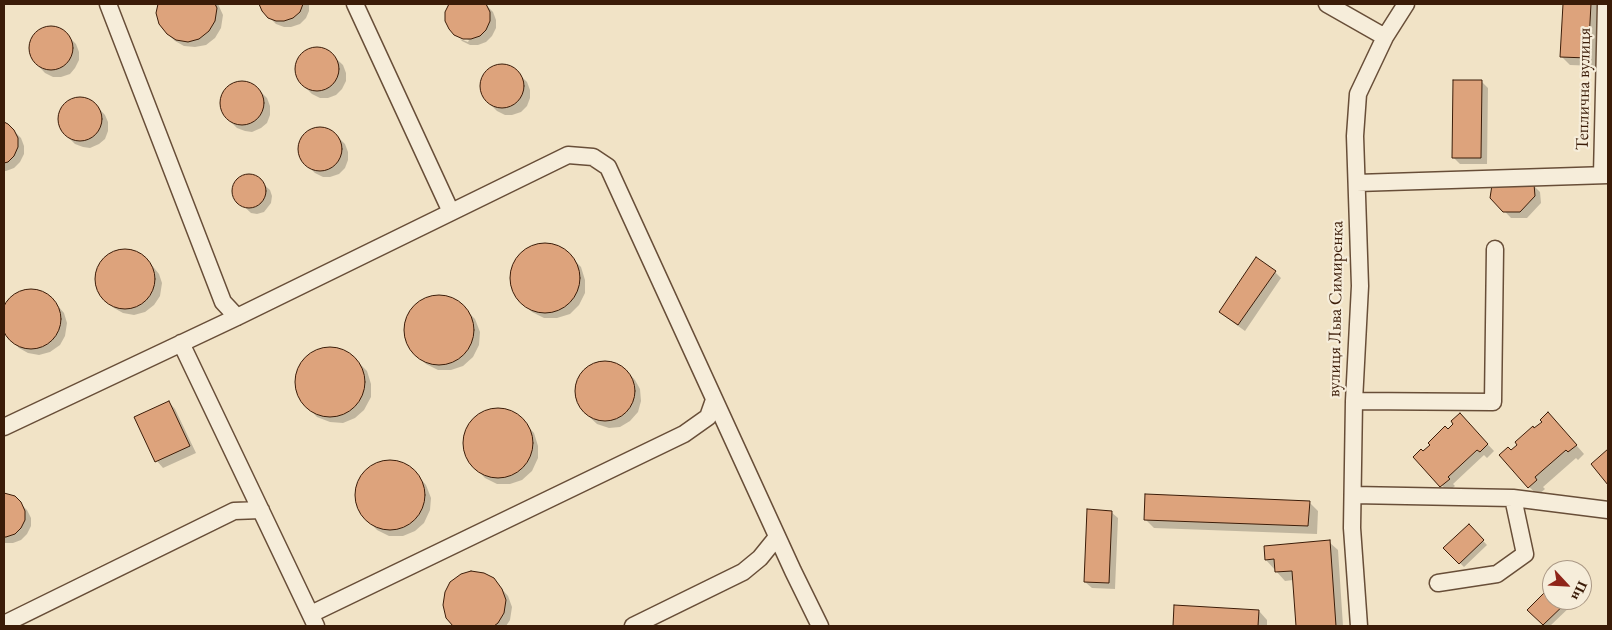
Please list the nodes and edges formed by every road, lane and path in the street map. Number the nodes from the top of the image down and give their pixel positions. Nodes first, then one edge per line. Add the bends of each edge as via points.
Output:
1 (108, 4) edge
2 (355, 4) edge
3 (1327, 4) edge
4 (1406, 4) edge
5 (1606, 4) edge
6 (1385, 38) junction
7 (1605, 175) edge
8 (1357, 183) junction
9 (452, 212) junction
10 (1495, 249) dead end
11 (237, 317) junction
12 (181, 343) junction
13 (714, 400) junction
14 (1354, 401) junction
15 (4, 427) edge
16 (1353, 495) junction
17 (1513, 498) junction
18 (261, 510) junction
19 (1608, 510) edge
20 (777, 537) junction
21 (1438, 583) dead end
22 (314, 620) edge
23 (4, 624) edge
24 (633, 626) edge
25 (820, 626) edge
26 (1359, 626) edge

1 - 11 street via 223,302
2 - 9 street
3 - 6 street
4 - 6 street, вулиця Льва Симиренка
5 - 7 street, Теплична вулиця
6 - 8 street, вулиця Льва Симиренка via 1358,94 1355,136
7 - 8 street
8 - 14 street, вулиця Льва Симиренка via 1360,286
9 - 11 street
9 - 13 street via 568,155 593,157 608,167
10 - 14 street via 1492,402
11 - 12 street
12 - 15 street
12 - 18 street
13 - 20 street
13 - 22 street via 708,417 684,434
14 - 16 street, вулиця Льва Симиренка
16 - 17 street
16 - 26 street, вулиця Льва Симиренка via 1352,528
17 - 19 street
17 - 21 street via 1525,554 1497,574
18 - 22 street
18 - 23 street via 234,512
20 - 24 street via 743,572
20 - 25 street

